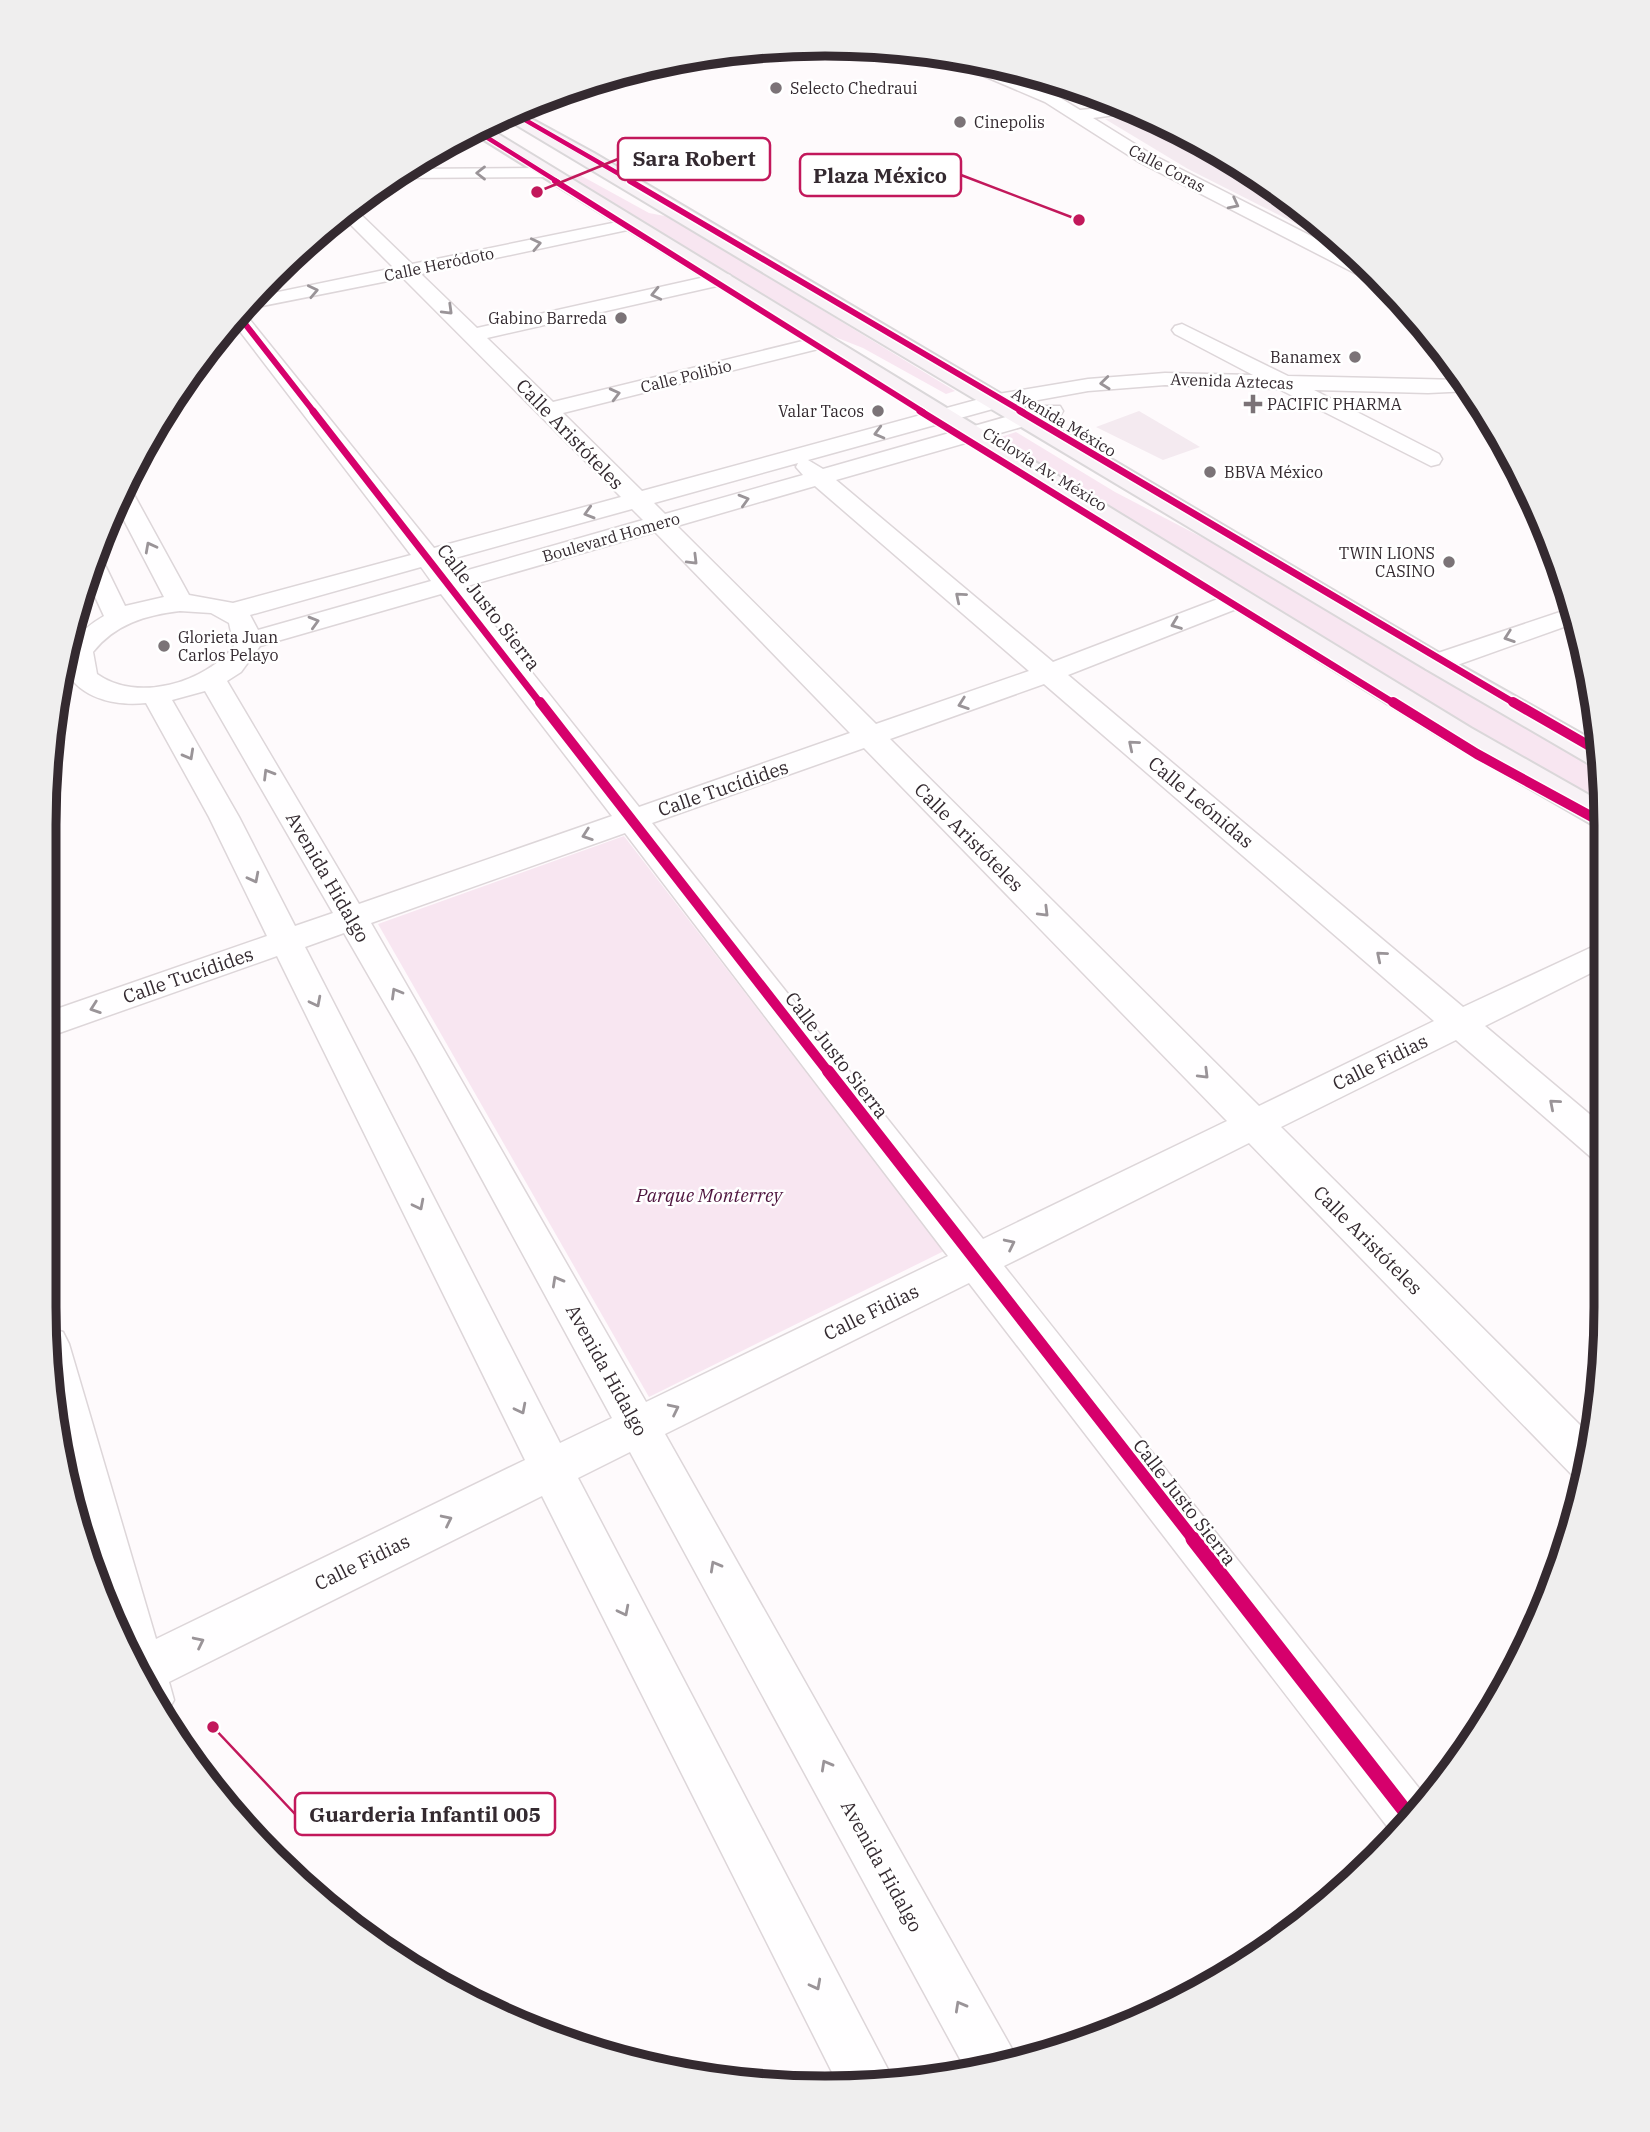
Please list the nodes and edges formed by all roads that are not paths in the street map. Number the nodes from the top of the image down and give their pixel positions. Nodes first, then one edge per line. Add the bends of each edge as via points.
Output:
1 (995, 76) edge
2 (1111, 112) edge
3 (1079, 115) junction
4 (520, 120) edge
5 (498, 129) edge
6 (487, 134) edge
7 (587, 157) junction
8 (550, 173) junction
9 (417, 174) edge
10 (682, 214) junction
11 (354, 218) edge
12 (632, 224) junction
13 (1338, 253) edge
14 (408, 271) junction
15 (723, 279) junction
16 (262, 302) edge
17 (244, 322) edge
18 (1181, 330) dead end
19 (473, 335) junction
20 (823, 342) junction
21 (1284, 383) junction
22 (1455, 386) edge
23 (1315, 399) junction
24 (1466, 401) edge
25 (974, 407) junction
26 (548, 410) junction
27 (1010, 414) junction
28 (945, 415) junction
29 (975, 434) junction
30 (795, 457) junction
31 (1431, 459) dead end
32 (821, 478) junction
33 (635, 500) junction
34 (127, 504) edge
35 (658, 524) junction
36 (439, 570) junction
37 (98, 576) edge
38 (1240, 599) junction
39 (180, 603) junction
40 (230, 612) junction
41 (118, 618) junction
42 (1565, 618) edge
43 (248, 641) junction
44 (77, 649) edge
45 (75, 656) edge
46 (1436, 663) junction
47 (1049, 673) junction
48 (212, 679) junction
49 (97, 688) junction
50 (156, 695) junction
51 (68, 696) edge
52 (869, 737) junction
53 (1590, 751) edge
54 (1593, 811) edge
55 (632, 820) junction
56 (352, 918) junction
57 (286, 941) junction
58 (1594, 957) edge
59 (56, 1022) edge
60 (1460, 1023) junction
61 (1254, 1124) junction
62 (1594, 1139) edge
63 (975, 1261) junction
64 (61, 1387) edge
65 (638, 1426) junction
66 (1580, 1453) edge
67 (551, 1469) junction
68 (131, 1637) edge
69 (151, 1677) edge
70 (1405, 1811) edge
71 (989, 2058) edge
72 (863, 2074) edge

1 - 3 street, Calle Coras
2 - 3 street
3 -> 13 street, Calle Coras via 1146,158
4 - 7 main road, Avenida México
5 - 7 main road via 555,161 571,163
6 - 8 main road
7 - 10 main road, Avenida México
8 -> 9 street
8 - 10 main road via 586,172 650,211
8 - 12 main road
10 - 27 main road, Avenida México
11 - 14 street, Calle Aristóteles
14 -> 12 street, Calle Heródoto
12 - 15 main road
16 -> 14 street, Calle Heródoto
14 -> 19 street, Calle Aristóteles
15 -> 19 street
15 - 20 main road
17 - 36 street, Calle Justo Sierra
18 - 21 street
19 - 26 street, Calle Aristóteles
20 - 25 main road via 858,349 945,397
26 -> 20 street, Calle Polibio
20 - 28 main road
21 - 22 street, Avenida Aztecas
21 - 23 street
21 -> 27 street, Avenida Aztecas via 1135,380 1088,385
23 - 24 street, Avenida Aztecas
23 - 27 street, Avenida Aztecas via 1129,397
23 - 31 street
25 - 27 main road
25 - 27 street, Boulevard Homero
25 - 28 street, Boulevard Homero
26 - 33 street, Calle Aristóteles
27 - 28 main road
27 - 29 street, Boulevard Homero
27 - 46 main road via 1022,431 1172,520 1234,543
28 - 29 main road
28 -> 30 street, Boulevard Homero
29 - 32 street, Boulevard Homero
29 - 38 main road
30 - 32 street, Calle Leónidas
30 - 33 street, Boulevard Homero
35 -> 32 street, Boulevard Homero
47 -> 32 street, Calle Leónidas
33 - 35 street, Calle Aristóteles
33 -> 36 street, Boulevard Homero
39 -> 34 street
35 - 36 street, Boulevard Homero
35 -> 52 street, Calle Aristóteles
36 - 40 street, Boulevard Homero
43 -> 36 street, Boulevard Homero
36 - 55 street, Calle Justo Sierra
37 - 41 street
38 -> 47 street, Calle Tucídides
38 - 54 main road
39 - 40 street
39 - 41 street
40 - 43 street via 241,620
41 - 44 street
42 -> 46 street
43 - 48 street via 236,661
45 - 49 street via 79,671
46 - 53 main road
47 -> 52 street, Calle Tucídides
60 -> 47 street, Calle Leónidas
48 - 50 street
56 -> 48 street, Avenida Hidalgo
49 - 50 street via 113,694
49 - 51 street
50 -> 57 street
52 - 55 street, Calle Tucídides
52 -> 61 street, Calle Aristóteles
55 -> 56 street, Calle Tucídides
55 - 63 street, Calle Justo Sierra
56 - 57 street, Calle Tucídides
65 -> 56 street, Avenida Hidalgo
57 -> 59 street, Calle Tucídides
57 -> 67 street
58 - 60 street, Calle Fidias
60 - 61 street, Calle Fidias
62 -> 60 street, Calle Leónidas
63 -> 61 street, Calle Fidias
61 - 66 street, Calle Aristóteles
65 -> 63 street, Calle Fidias
63 - 70 street, Calle Justo Sierra
64 - 68 street
65 - 67 street, Calle Fidias
71 -> 65 street, Avenida Hidalgo
69 -> 67 street, Calle Fidias
67 -> 72 street

